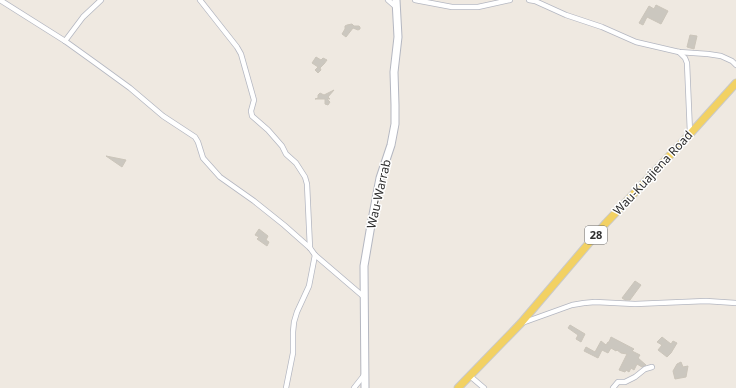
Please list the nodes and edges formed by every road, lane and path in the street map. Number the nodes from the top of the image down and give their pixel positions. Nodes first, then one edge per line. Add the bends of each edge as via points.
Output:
1 (0, 0) edge
2 (101, 0) edge
3 (200, 0) edge
4 (388, 0) edge
5 (418, 0) edge
6 (482, 0) edge
7 (510, 0) edge
8 (529, 0) edge
9 (396, 4) edge
10 (478, 7) junction
11 (65, 41) junction
12 (680, 52) junction
13 (736, 64) edge
14 (736, 82) edge
15 (690, 134) junction
16 (310, 248) junction
17 (315, 255) junction
18 (364, 297) junction
19 (736, 303) edge
20 (521, 323) junction
21 (652, 367) dead end
22 (365, 374) junction
23 (470, 376) junction
24 (286, 388) edge
25 (354, 388) edge
26 (365, 388) edge
27 (458, 388) edge
28 (484, 388) edge
29 (613, 388) edge

1 - 11 street
2 - 11 street via 83,17
3 - 16 street via 241,54 254,100 252,116 282,146 304,177 307,184
4 - 9 street
5 - 10 street via 452,7
6 - 10 street
7 - 10 street
8 - 12 street via 636,42
9 - 18 main road, Wau-Warrab via 398,37 394,72 395,124 380,178 366,252
11 - 16 street via 163,116 195,137 203,158 220,177 254,201
12 - 13 street via 721,56
12 - 15 street via 687,63
14 - 15 main road, Wau-Kuajiena Road / 28
15 - 20 main road, Wau-Kuajiena Road / 28 via 606,223
16 - 17 street
17 - 18 street
17 - 24 street via 309,286 296,312 293,353
18 - 22 main road, Wau-Warrab
19 - 20 street via 584,303
20 - 23 main road, Wau-Kuajiena Road / 28
21 - 29 street via 644,369 625,382 618,382
22 - 25 street
22 - 26 main road, Wau-Warrab
23 - 27 main road, Wau-Kuajiena Road / 28
23 - 28 street

